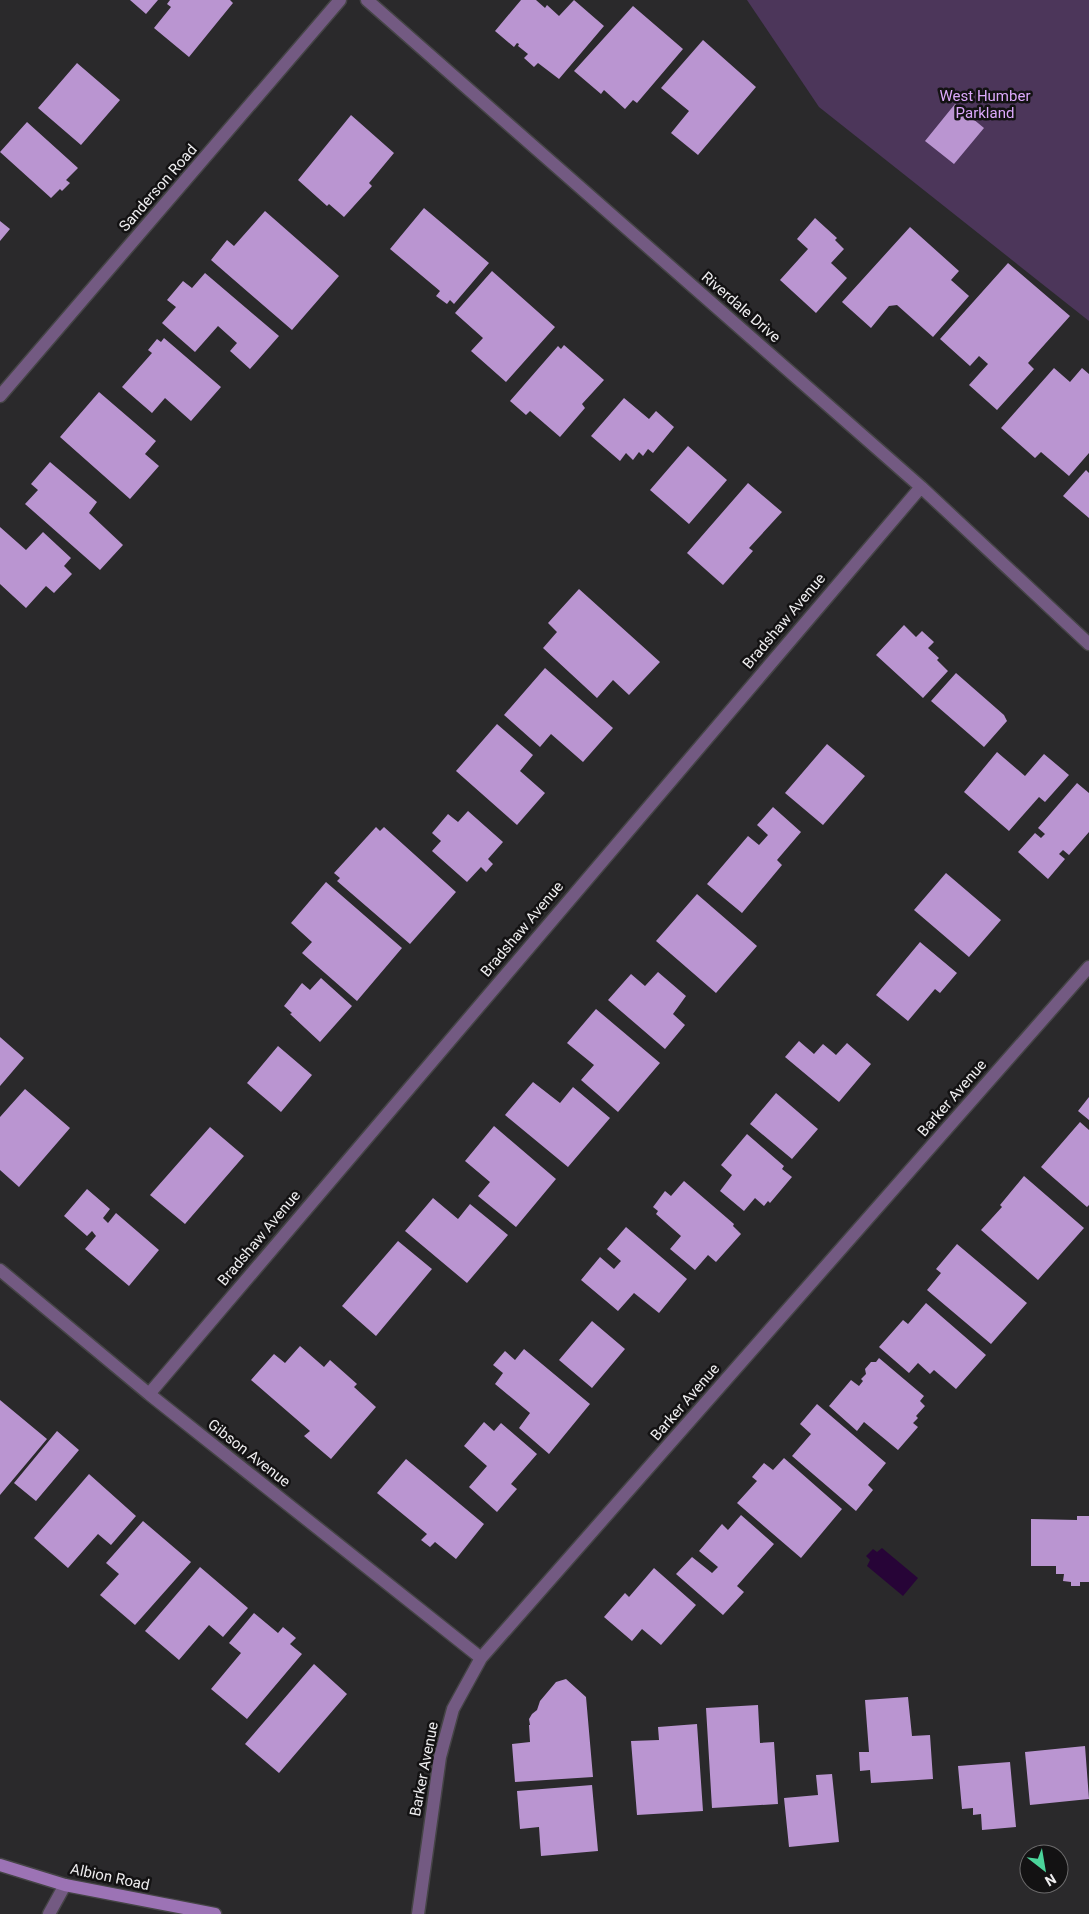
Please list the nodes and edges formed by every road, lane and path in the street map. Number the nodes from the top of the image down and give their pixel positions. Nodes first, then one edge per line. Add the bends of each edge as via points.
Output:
1 (340, 0) edge
2 (367, 0) edge
3 (0, 396) edge
4 (921, 486) junction
5 (1089, 644) edge
6 (1089, 967) edge
7 (0, 1270) edge
8 (149, 1394) junction
9 (481, 1658) junction
10 (0, 1865) edge
11 (66, 1885) junction
12 (49, 1914) edge
13 (215, 1914) edge
14 (418, 1914) edge

1 - 3 street, Sanderson Road
2 - 4 street, Riverdale Drive
4 - 5 street, Riverdale Drive
4 - 8 street, Bradshaw Avenue
6 - 9 street, Barker Avenue
7 - 8 street, Gibson Avenue
8 - 9 street, Gibson Avenue
9 - 14 street, Barker Avenue via 453,1709 440,1757
10 - 11 main road, Albion Road
11 - 12 street
11 - 13 main road, Albion Road

